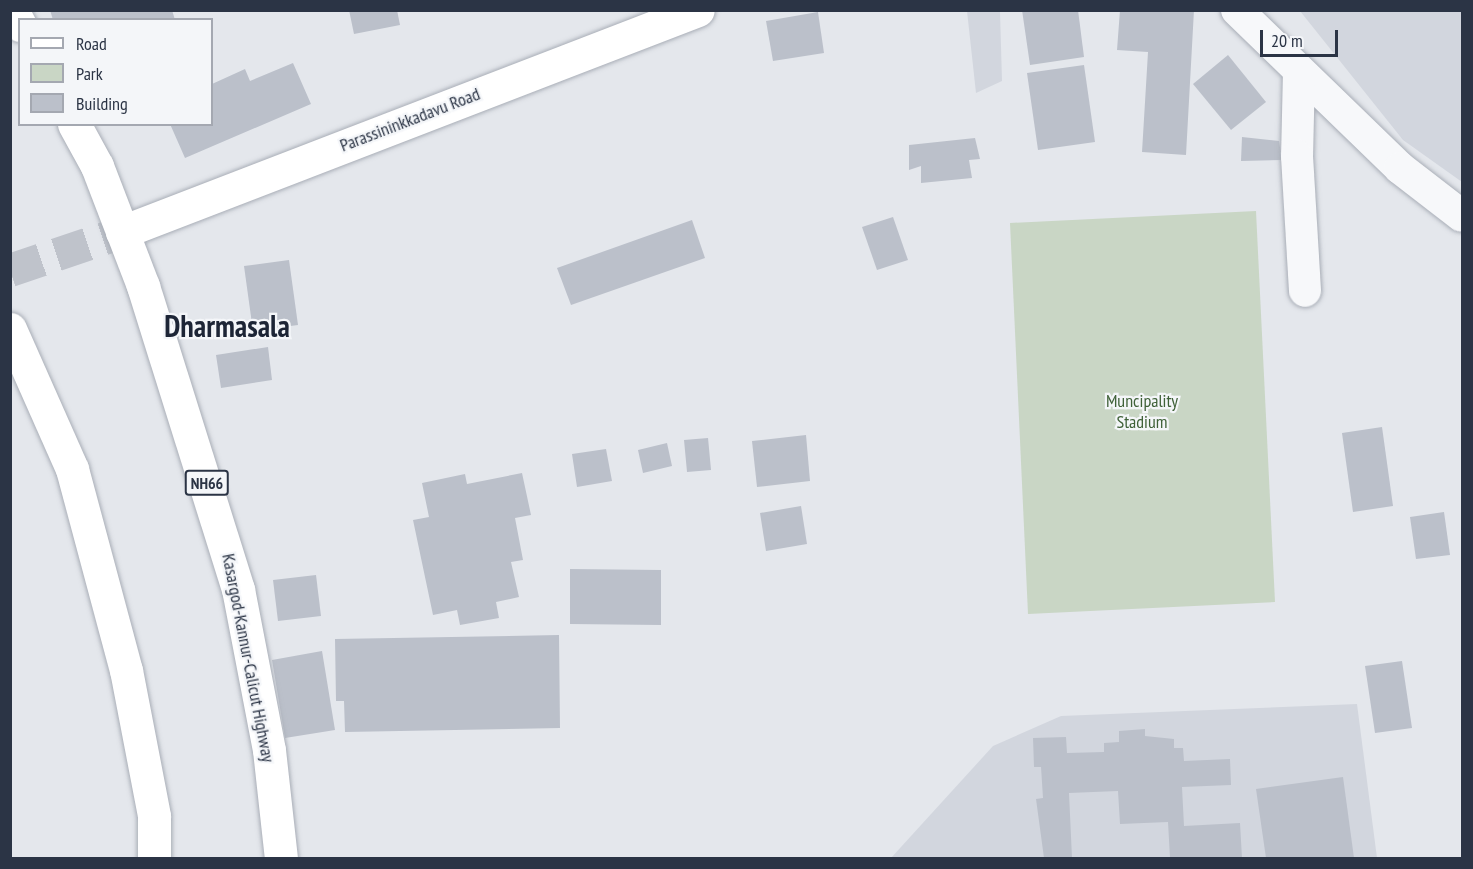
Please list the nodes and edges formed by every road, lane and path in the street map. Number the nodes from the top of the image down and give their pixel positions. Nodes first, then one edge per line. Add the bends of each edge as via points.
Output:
1 (698, 10) edge
2 (1237, 10) edge
3 (1299, 71) junction
4 (75, 126) edge
5 (1462, 216) edge
6 (122, 232) junction
7 (1305, 291) dead end
8 (10, 329) edge
9 (154, 858) edge
10 (281, 858) edge

1 - 6 main road, Parassininkkadavu Road
2 - 3 street
3 - 5 street via 1400,168
3 - 7 street via 1297,156
4 - 6 main road, Kasargod-Kannur-Calicut Highway / NH66
6 - 10 main road, Kasargod-Kannur-Calicut Highway / NH66 via 200,458 238,589 269,750
8 - 9 main road via 72,469 126,670 154,816

